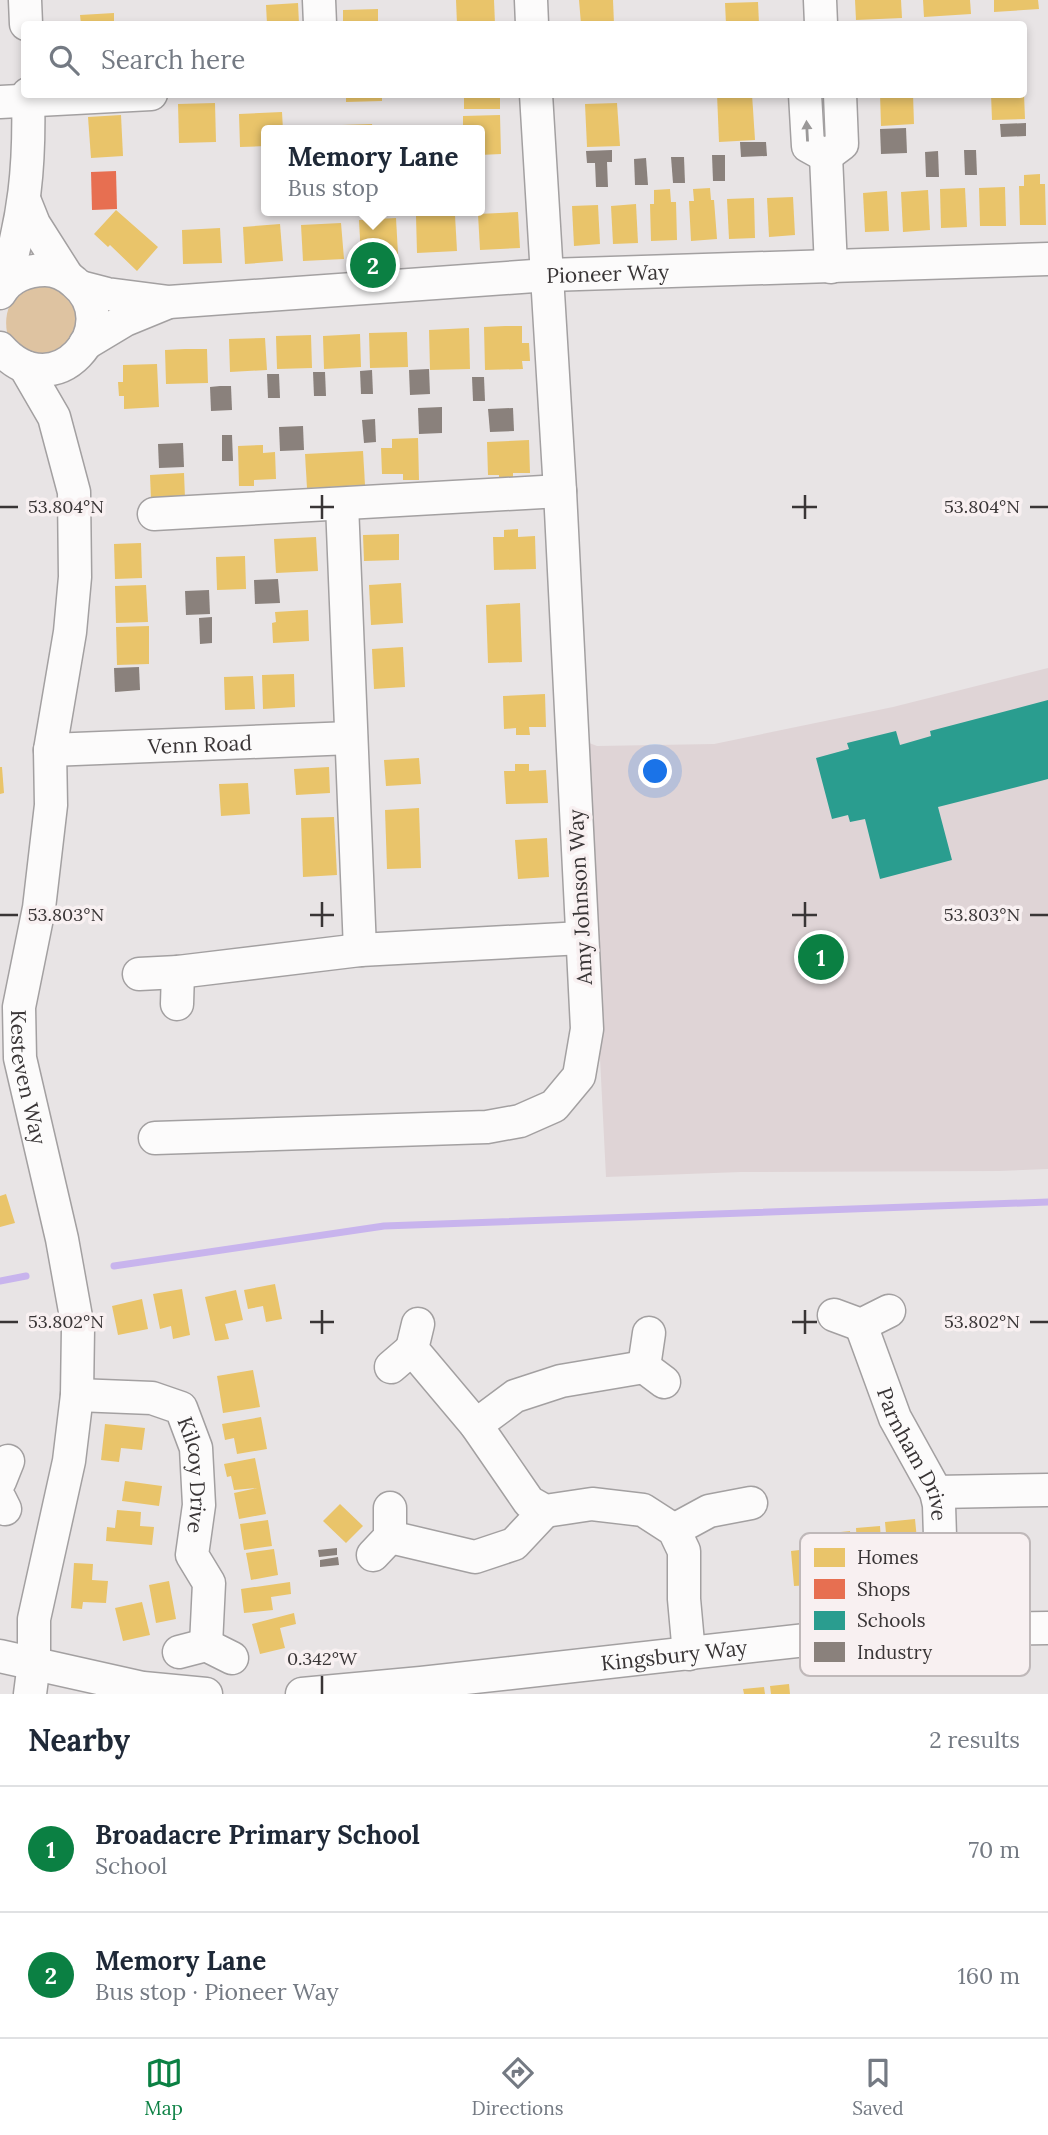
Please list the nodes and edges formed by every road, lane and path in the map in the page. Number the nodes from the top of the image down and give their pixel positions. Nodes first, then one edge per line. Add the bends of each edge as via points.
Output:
1 (25, 0) edge
2 (319, 0) edge
3 (531, 0) edge
4 (820, 0) edge
5 (26, 21) edge
6 (320, 21) edge
7 (532, 21) edge
8 (821, 21) edge
9 (45, 98) edge
10 (536, 98) edge
11 (805, 98) edge
12 (840, 98) edge
13 (19, 99) edge
14 (826, 156) junction
15 (24, 200) junction
16 (1048, 259) edge
17 (831, 267) junction
18 (548, 275) junction
19 (73, 281) junction
20 (2, 290) edge
21 (169, 302) junction
22 (83, 348) junction
23 (9, 358) edge
24 (54, 417) junction
25 (561, 491) junction
26 (342, 504) junction
27 (154, 514) dead end
28 (351, 738) junction
29 (50, 750) junction
30 (582, 938) junction
31 (360, 950) junction
32 (178, 972) junction
33 (139, 974) dead end
34 (177, 1004) dead end
35 (10, 1060) edge
36 (155, 1138) dead end
37 (889, 1311) dead end
38 (649, 1333) dead end
39 (407, 1347) dead end
40 (77, 1395) junction
41 (475, 1424) junction
42 (1048, 1490) edge
43 (936, 1492) junction
44 (751, 1503) dead end
45 (545, 1511) junction
46 (674, 1530) junction
47 (384, 1533) dead end
48 (940, 1533) edge
49 (1030, 1628) edge
50 (1048, 1628) edge
51 (800, 1641) edge
52 (205, 1652) dead end
53 (689, 1654) junction
54 (0, 1656) edge
55 (32, 1679) edge
56 (497, 1684) edge
57 (206, 1694) edge
58 (302, 1694) edge

1 - 5 street
2 - 6 street
3 - 7 street
4 - 8 street
9 - 13 street
10 - 18 street, Amy Johnson Way
14 -> 11 street via 808,146
12 - 14 street via 842,144
13 - 15 street via 28,177
14 - 17 street
15 - 19 street via 34,224
15 - 20 street
16 - 17 street, Pioneer Way
17 - 18 street, Pioneer Way
18 - 21 street, Pioneer Way
18 - 25 street, Amy Johnson Way
19 - 20 street, Pioneer Way via 51,270 33,270 17,276
19 - 21 street, Pioneer Way via 107,294
19 - 22 street via 89,302 93,318
21 - 22 street, Pioneer Way via 125,320
22 - 23 street, Pioneer Way via 57,368 41,370
22 - 24 street
23 - 24 street, Kesteven Way
24 - 29 street, Kesteven Way via 74,492 75,577
25 - 26 street
25 - 30 street, Amy Johnson Way
26 - 27 street via 198,524
26 - 28 street
28 - 29 street, Venn Road
28 - 31 street
29 - 35 street, Kesteven Way via 51,805 39,908
30 - 31 street
30 - 36 street, Amy Johnson Way via 587,1029 579,1076 554,1106 520,1121 487,1127
31 - 32 street
32 - 33 street
32 - 34 street
35 - 40 street, Kesteven Way via 59,1226 78,1328
37 - 43 street, Parnham Drive via 848,1320
38 - 41 street via 654,1375 561,1381 515,1396
39 - 41 street
40 - 52 street, Kilcoy Drive via 152,1398 181,1408 196,1448 199,1505 192,1555 209,1583
40 - 55 street, Kesteven Way via 69,1461 34,1619
41 - 45 street via 529,1502
42 - 43 street
43 - 48 street, Parnham Drive
44 - 46 street via 709,1511
45 - 46 street via 592,1504 643,1510
45 - 47 street via 514,1544 475,1558
46 - 53 street via 684,1551
49 - 50 street, Kingsbury Way
51 - 53 street, Kingsbury Way
53 - 56 street, Kingsbury Way
54 - 55 street
55 - 57 street
56 - 58 street, Kingsbury Way

